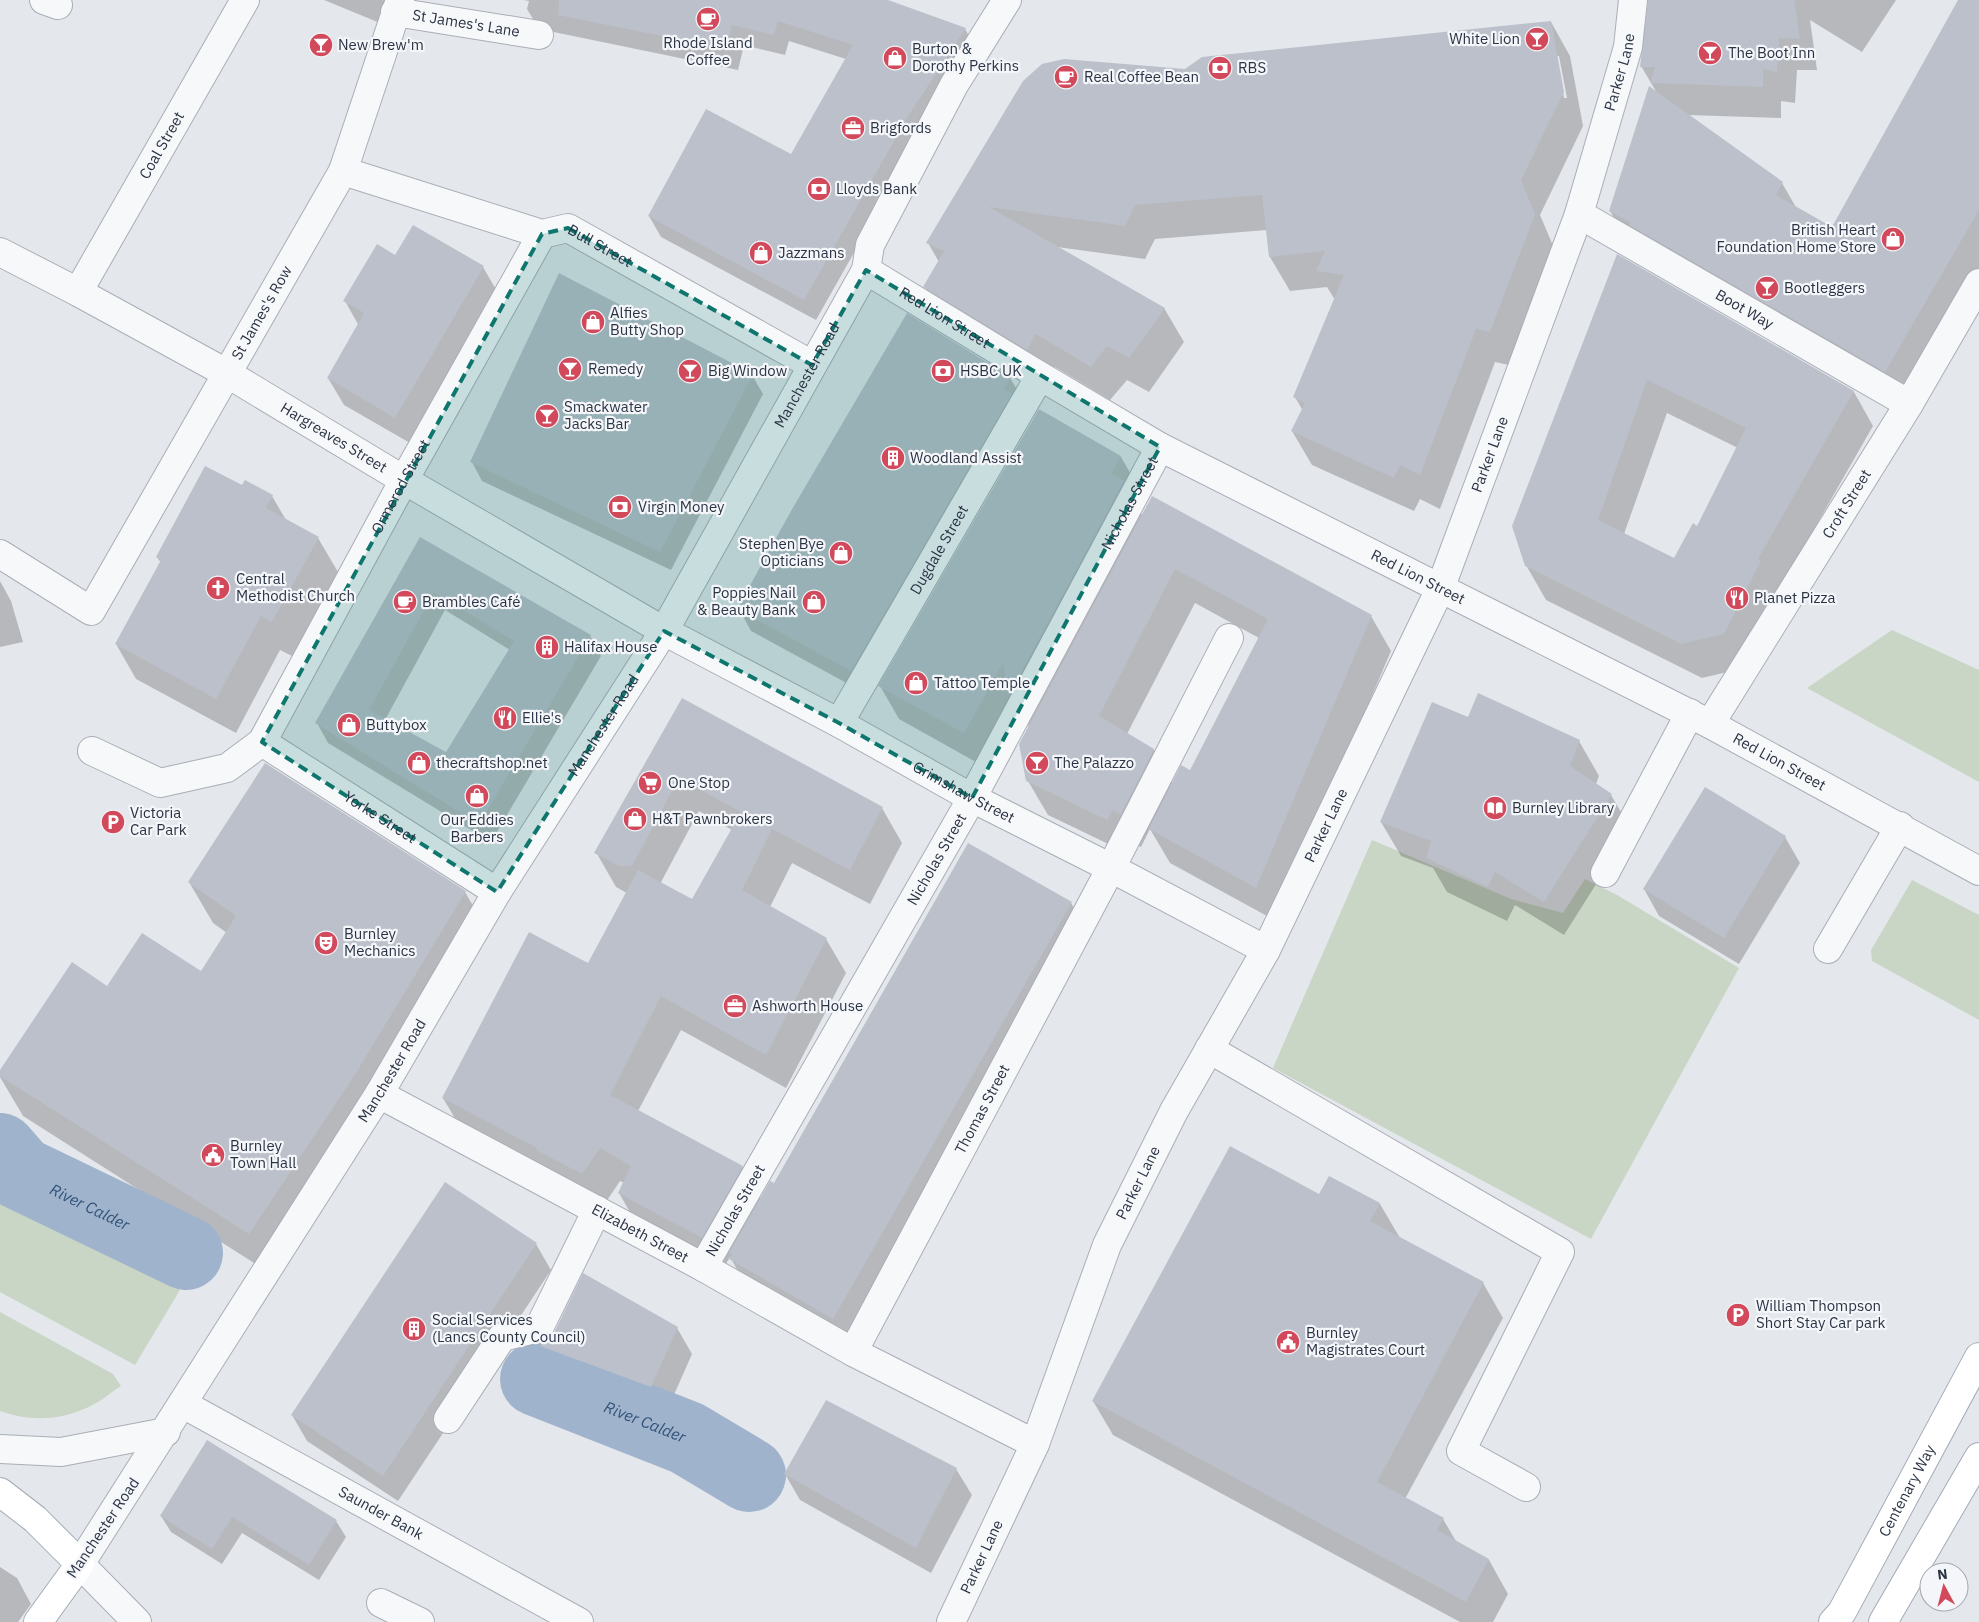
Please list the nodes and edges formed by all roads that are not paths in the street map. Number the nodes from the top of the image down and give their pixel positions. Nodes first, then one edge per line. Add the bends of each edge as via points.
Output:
1 (245, 0) edge
2 (1007, 0) edge
3 (1633, 0) edge
4 (397, 6) edge
5 (538, 35) dead end
6 (343, 171) junction
7 (1579, 214) junction
8 (542, 234) junction
9 (0, 252) edge
10 (866, 270) junction
11 (1979, 283) edge
12 (78, 292) junction
13 (812, 365) junction
14 (228, 374) junction
15 (1040, 376) junction
16 (1909, 404) junction
17 (1160, 447) junction
18 (404, 480) junction
19 (0, 554) edge
20 (1440, 589) junction
21 (664, 631) junction
22 (1229, 638) dead end
23 (1700, 718) junction
24 (839, 722) junction
25 (262, 742) junction
26 (92, 751) dead end
27 (972, 798) junction
28 (1900, 826) junction
29 (1931, 843) junction
30 (1979, 852) edge
31 (1111, 868) junction
32 (1979, 871) edge
33 (1606, 873) dead end
34 (498, 892) junction
35 (1266, 950) junction
36 (1828, 950) dead end
37 (1209, 1049) junction
38 (379, 1094) junction
39 (597, 1210) junction
40 (703, 1267) junction
41 (853, 1352) junction
42 (1979, 1357) edge
43 (183, 1404) junction
44 (448, 1418) dead end
45 (166, 1432) junction
46 (1035, 1444) junction
47 (0, 1449) edge
48 (1979, 1457) edge
49 (1526, 1487) dead end
50 (0, 1492) edge
51 (80, 1564) junction
52 (380, 1603) dead end
53 (38, 1622) edge
54 (137, 1622) edge
55 (420, 1622) edge
56 (579, 1622) edge
57 (951, 1622) edge
58 (1834, 1622) edge
59 (1884, 1622) edge

1 - 12 street, Coal Street
2 - 10 street, Manchester Road via 954,85 870,245
3 - 7 street, Parker Lane via 1628,47
4 - 5 street, St James's Lane
4 - 6 street, St James's Row
6 - 8 street
6 - 14 street, St James's Row
7 - 16 street, Boot Way
7 - 20 street, Parker Lane
8 - 13 street, Bull Street via 568,228
8 - 18 street, Ormerod Street
9 - 12 street, Hargreaves Street
10 - 13 street, Manchester Road
10 - 15 street, Red Lion Street
11 - 16 street, Croft Street
12 - 14 street, Hargreaves Street
13 - 21 street, Manchester Road
14 - 18 street, Hargreaves Street
14 - 19 street, St James's Row via 91,611
15 - 17 street, Red Lion Street
15 - 24 street, Dugdale Street
16 - 23 street, Croft Street
17 - 20 street, Red Lion Street
17 - 27 street, Nicholas Street
18 - 21 street, Hargreaves Street
18 - 25 street, Ormerod Street
20 - 23 street, Red Lion Street
20 - 35 street, Parker Lane
21 - 24 street, Grimshaw Street
21 - 34 street, Manchester Road
22 - 31 street, Thomas Street
23 - 28 street, Red Lion Street
23 - 33 street, Croft Street
24 - 27 street, Grimshaw Street
25 - 26 street via 227,768 160,783
25 - 34 street, Yorke Street
27 - 31 street, Grimshaw Street
27 - 40 street, Nicholas Street
28 - 29 street, Red Lion Street
28 - 36 street
29 - 30 street
29 - 32 street, Red Lion Street
31 - 35 street, Grimshaw Street
31 - 41 street, Thomas Street
34 - 38 street, Manchester Road
35 - 37 street, Parker Lane
37 - 46 street, Parker Lane via 1107,1245
37 - 49 street via 1560,1252 1461,1451
38 - 39 street, Elizabeth Street
38 - 43 street, Manchester Road
39 - 40 street, Elizabeth Street
39 - 44 street via 539,1328 502,1337
40 - 41 street, Elizabeth Street
41 - 46 street, Elizabeth Street
42 - 58 main road, Centenary Way
43 - 45 street, Manchester Road
43 - 56 street, Saunder Bank
45 - 47 street via 61,1452
45 - 51 street, Manchester Road
46 - 57 street, Parker Lane
48 - 59 main road
50 - 51 main road via 35,1519
51 - 53 main road, Manchester Road
51 - 54 street
52 - 55 street

